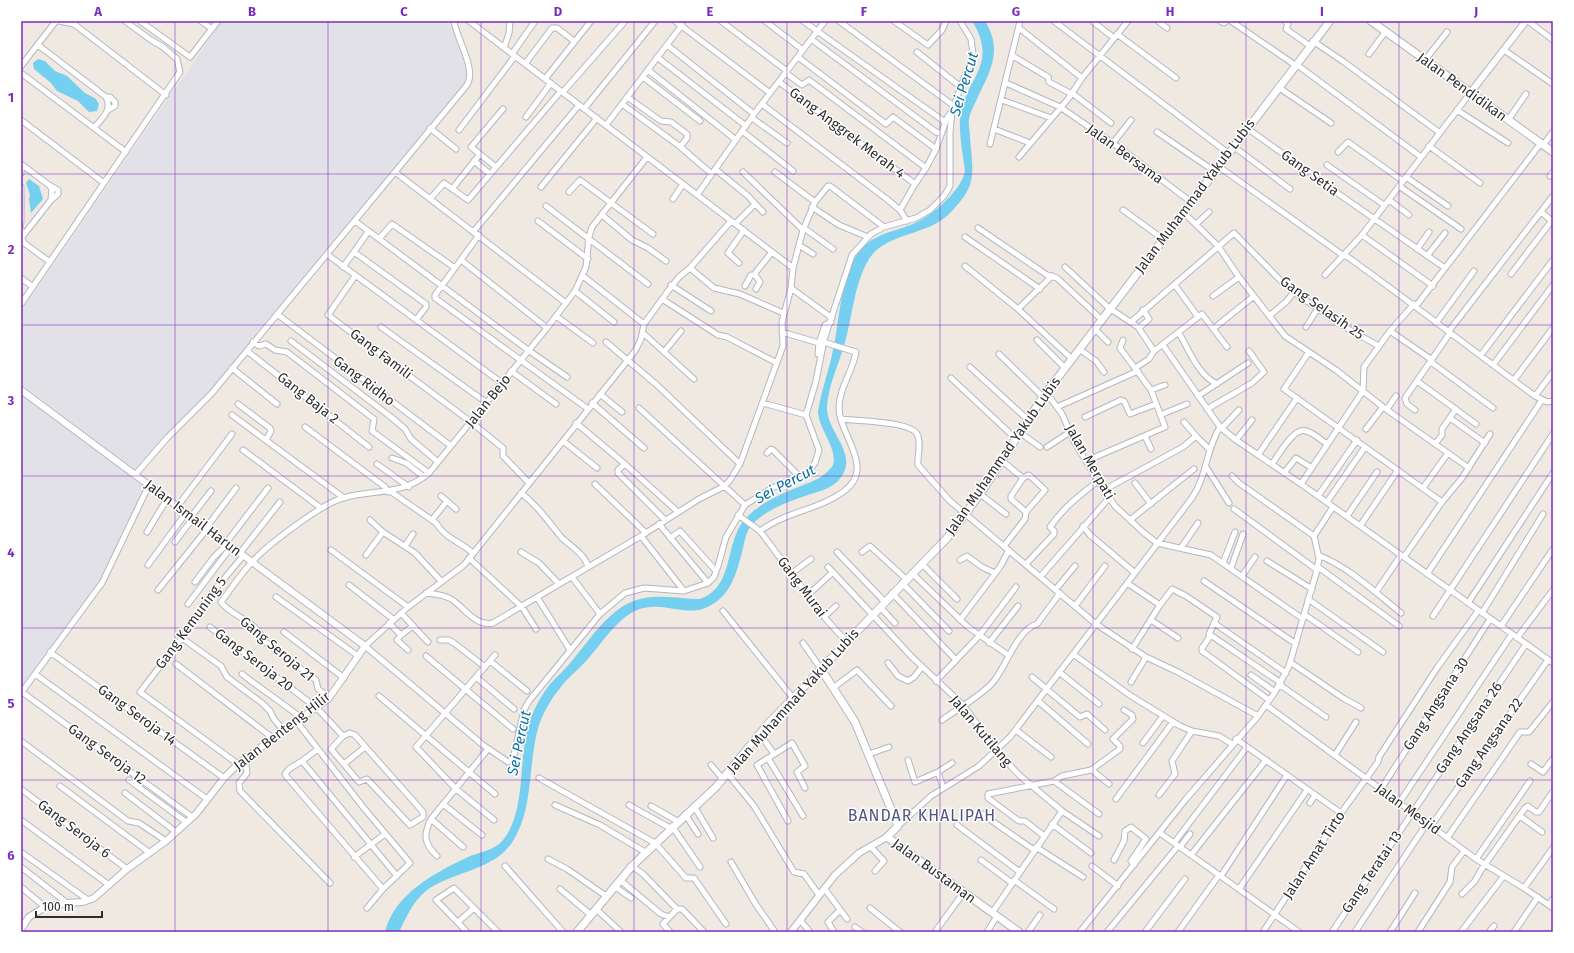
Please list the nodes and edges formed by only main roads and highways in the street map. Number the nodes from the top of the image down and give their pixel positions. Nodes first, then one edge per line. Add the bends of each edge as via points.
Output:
1 (1330, 21) edge
2 (1371, 21) edge
3 (1553, 152) edge
4 (821, 669) junction
5 (577, 932) edge
6 (1019, 932) edge

1 - 4 main road, Jalan Muhammad Yakub Lubis via 1044,394 966,515
2 - 3 main road, Jalan Pendidikan
4 - 5 main road, Jalan Muhammad Yakub Lubis via 725,776 632,866
4 - 6 main road, Jalan Bustaman via 854,722 898,826 887,837

